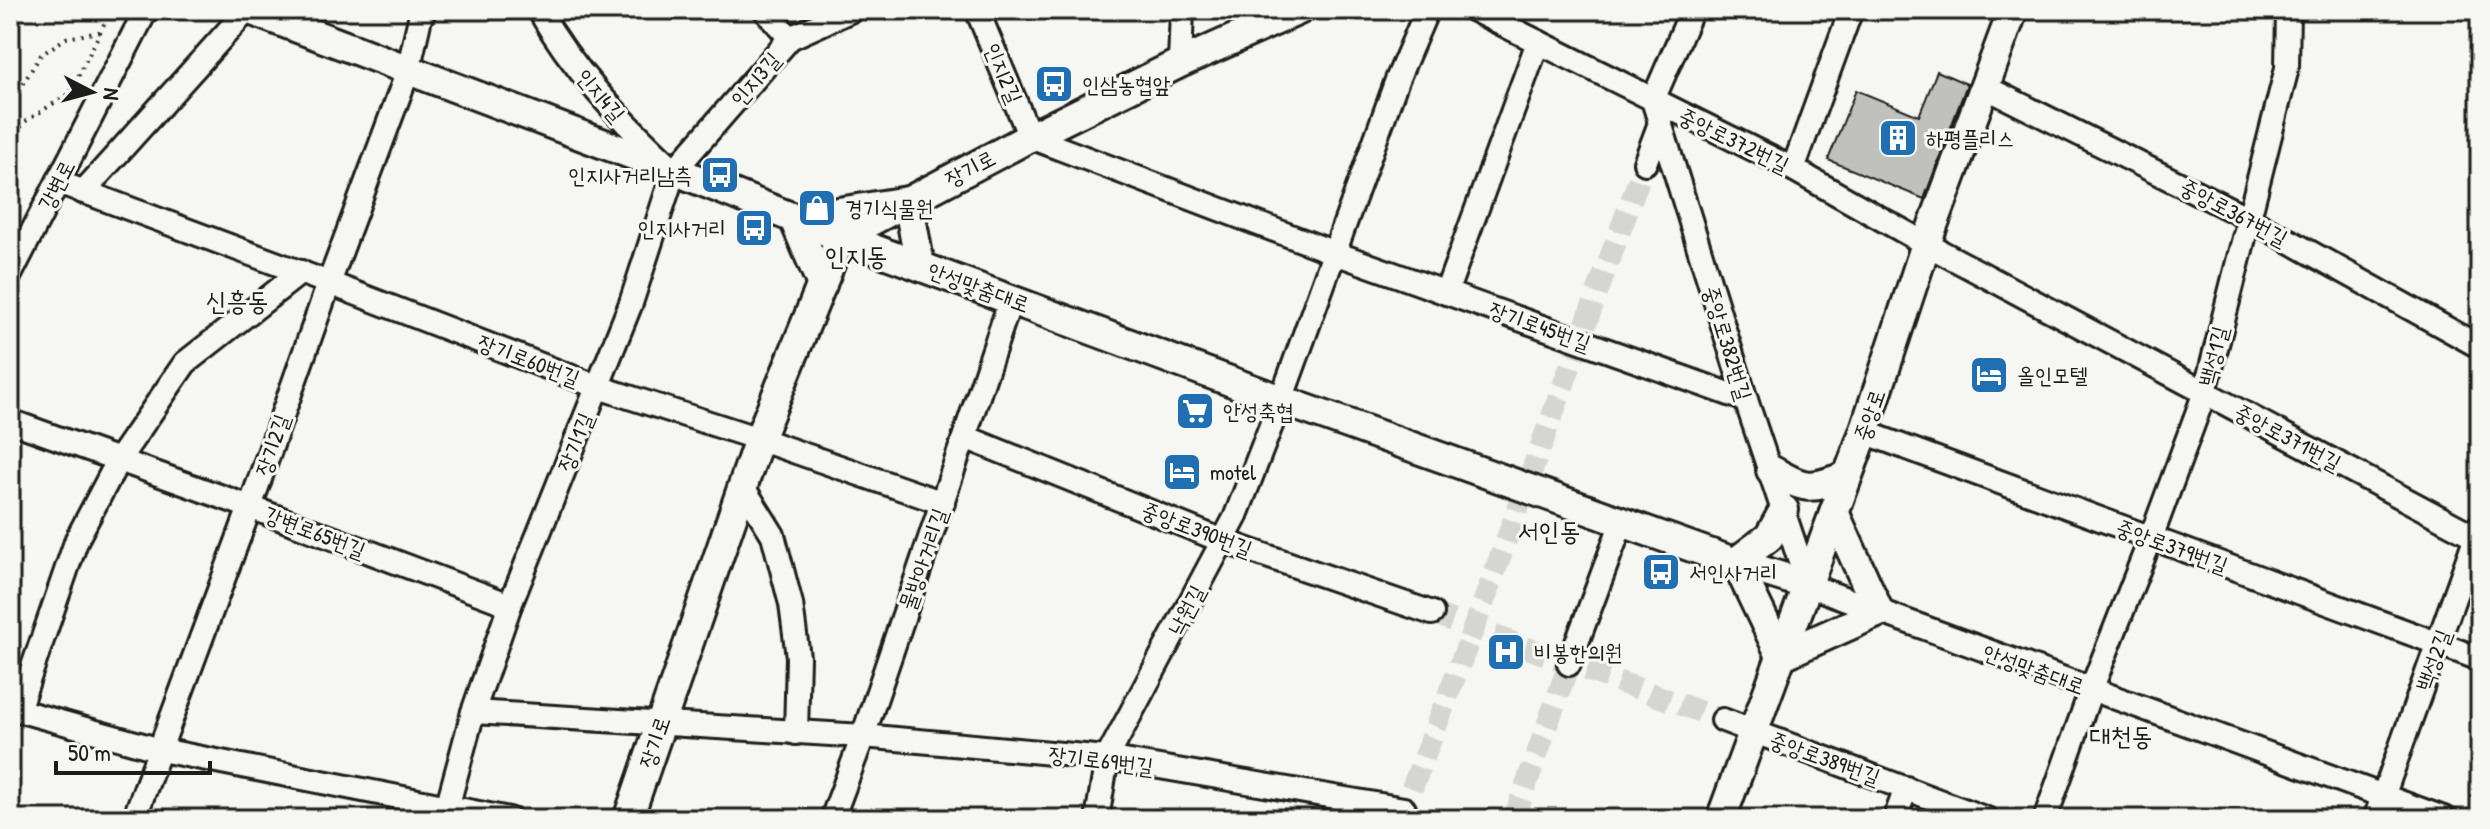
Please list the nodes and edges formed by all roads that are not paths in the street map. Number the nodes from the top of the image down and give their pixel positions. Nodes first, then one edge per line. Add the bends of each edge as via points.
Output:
1 (146, 10) edge
2 (248, 10) edge
3 (425, 10) edge
4 (539, 10) edge
5 (765, 10) edge
6 (852, 10) edge
7 (977, 10) edge
8 (1182, 10) edge
9 (1299, 10) edge
10 (1427, 10) edge
11 (1474, 10) edge
12 (1692, 10) edge
13 (1851, 10) edge
14 (2013, 10) edge
15 (2288, 10) edge
16 (790, 38) junction
17 (1538, 42) junction
18 (1180, 63) junction
19 (408, 71) junction
20 (1983, 86) junction
21 (1653, 100) junction
22 (1660, 123) junction
23 (1030, 137) junction
24 (1645, 163) tunnel mouth
25 (1793, 169) junction
26 (674, 171) junction
27 (58, 182) junction
28 (83, 192) junction
29 (908, 201) junction
30 (2248, 218) junction
31 (794, 219) junction
32 (841, 237) junction
33 (1926, 244) junction
34 (1335, 253) junction
35 (920, 266) junction
36 (301, 272) junction
37 (10, 275) edge
38 (329, 283) junction
39 (822, 285) junction
40 (1446, 293) junction
41 (1011, 299) junction
42 (2480, 347) edge
43 (598, 387) junction
44 (2205, 392) junction
45 (1281, 400) junction
46 (1746, 400) junction
47 (10, 421) edge
48 (1864, 432) junction
49 (965, 437) junction
50 (759, 439) junction
51 (119, 459) junction
52 (1771, 470) junction
53 (1847, 476) junction
54 (743, 487) junction
55 (943, 503) junction
56 (250, 507) junction
57 (1784, 510) junction
58 (1834, 512) junction
59 (1622, 522) junction
60 (2479, 533) edge
61 (2151, 538) junction
62 (1223, 541) junction
63 (1736, 562) junction
64 (1808, 585) junction
65 (510, 605) junction
66 (1879, 612) junction
67 (1432, 613) tunnel mouth
68 (2439, 643) junction
69 (1781, 656) junction
70 (2480, 659) edge
71 (1569, 664) tunnel mouth
72 (2091, 690) junction
73 (14, 709) edge
74 (473, 712) junction
75 (1723, 720) tunnel mouth
76 (659, 725) junction
77 (1753, 731) junction
78 (796, 733) junction
79 (863, 736) junction
80 (161, 750) junction
81 (1107, 758) junction
82 (1906, 788) junction
83 (2383, 795) junction
84 (1404, 809) dead end
85 (445, 812) edge
86 (134, 819) edge
87 (509, 819) edge
88 (628, 819) edge
89 (832, 819) edge
90 (1097, 819) edge
91 (1721, 819) edge
92 (1895, 819) edge
93 (1987, 819) edge
94 (2045, 819) edge
95 (2375, 819) edge
96 (2446, 819) edge

1 - 27 street, 강변로
2 - 19 main road, 안성맞춤대로
2 - 28 street
3 - 19 street, 장기2길
4 - 26 street, 인지4길 via 618,117
5 - 16 street
6 - 16 street, 인지3길
7 - 23 street, 인지2길
8 - 18 street
9 - 18 main road, 장기로
10 - 34 street
11 - 17 street, 중앙로372번길
12 - 21 street
13 - 25 street
14 - 20 main road, 중앙로
15 - 30 street, 백성1길 via 2287,68
16 - 26 street, 인지3길
17 - 21 street, 중앙로372번길
17 - 40 street
18 - 23 main road, 장기로
19 - 26 main road, 안성맞춤대로
19 - 38 street, 장기2길
20 - 30 street, 중앙로367번길
20 - 33 main road, 중앙로
21 - 22 street, 중앙로382번길
21 - 25 street, 중앙로372번길
22 - 24 street
22 - 46 street, 중앙로382번길
23 - 29 main road, 장기로
23 - 34 street, 장기로45번길
25 - 33 street, 중앙로372번길
26 - 31 main road, 안성맞춤대로
26 - 43 street, 장기1길
27 - 28 street, 장기로60번길
27 - 37 street, 강변로
28 - 36 street, 장기로60번길
29 - 31 main road
29 - 32 main road, 장기로
29 - 35 main road
30 - 42 street, 중앙로367번길
30 - 44 street, 백성1길
31 - 32 main road, 안성맞춤대로
31 - 39 main road
32 - 35 main road, 안성맞춤대로
32 - 39 main road, 장기로
33 - 44 street, 중앙로371번길
33 - 48 main road, 중앙로
34 - 40 street, 장기로45번길
34 - 45 street
35 - 41 main road, 안성맞춤대로
36 - 38 street, 장기로60번길
36 - 51 street via 185,363
38 - 43 street, 장기로60번길
38 - 56 street, 장기2길
39 - 50 main road, 장기로
40 - 46 street, 장기로45번길
41 - 45 main road, 안성맞춤대로
41 - 49 street, 물방아거리길
43 - 50 street, 장기로60번길
43 - 65 street, 장기1길
44 - 60 street, 중앙로371번길
44 - 61 street, 백성1길
45 - 59 main road, 안성맞춤대로
45 - 62 street, 낙원길
46 - 52 street, 중앙로382번길
47 - 51 street, 강변로65번길
48 - 53 main road, 중앙로
48 - 61 street, 중앙로379번길
49 - 55 street, 물방아거리길
49 - 62 street, 중앙로390번길
50 - 54 main road, 장기로
50 - 55 street
51 - 56 street, 강변로65번길
51 - 73 street via 77,539
52 - 53 main road via 1803,487
52 - 57 street, 중앙로382번길
53 - 58 main road, 중앙로
54 - 76 main road, 장기로
54 - 78 street via 773,535 791,604 798,657
55 - 79 street, 물방아거리길
56 - 65 street, 강변로65번길
56 - 80 street, 장기2길
57 - 63 main road via 1769,537
57 - 64 street, 중앙로382번길
58 - 64 main road, 중앙로
58 - 66 main road
59 - 63 main road, 안성맞춤대로
59 - 71 street
60 - 68 street, 백성2길
61 - 68 street, 중앙로379번길
61 - 72 street, 백성1길
62 - 67 street, 중앙로390번길
62 - 81 street, 낙원길
63 - 64 main road, 안성맞춤대로
63 - 69 main road
64 - 66 street, 안성맞춤대로
64 - 69 main road, 중앙로
65 - 74 street, 장기1길
66 - 69 main road
66 - 72 street, 안성맞춤대로
68 - 70 street, 중앙로379번길
68 - 83 street, 백성2길
69 - 77 main road, 중앙로
72 - 83 street, 안성맞춤대로
72 - 94 street, 백성1길
73 - 80 street
74 - 76 street
74 - 85 street, 장기1길
75 - 77 street
76 - 78 street, 장기로69번길
76 - 88 main road, 장기로
77 - 82 street, 중앙로389번길
77 - 91 main road, 중앙로
78 - 79 street, 장기로69번길
79 - 81 street, 장기로69번길
79 - 89 street, 물방아거리길
80 - 85 street
80 - 86 street, 장기2길
81 - 84 street, 장기로69번길
81 - 90 street, 낙원길
82 - 92 street
82 - 93 street, 중앙로389번길
83 - 95 street, 백성2길
83 - 96 street, 안성맞춤대로
85 - 87 street

